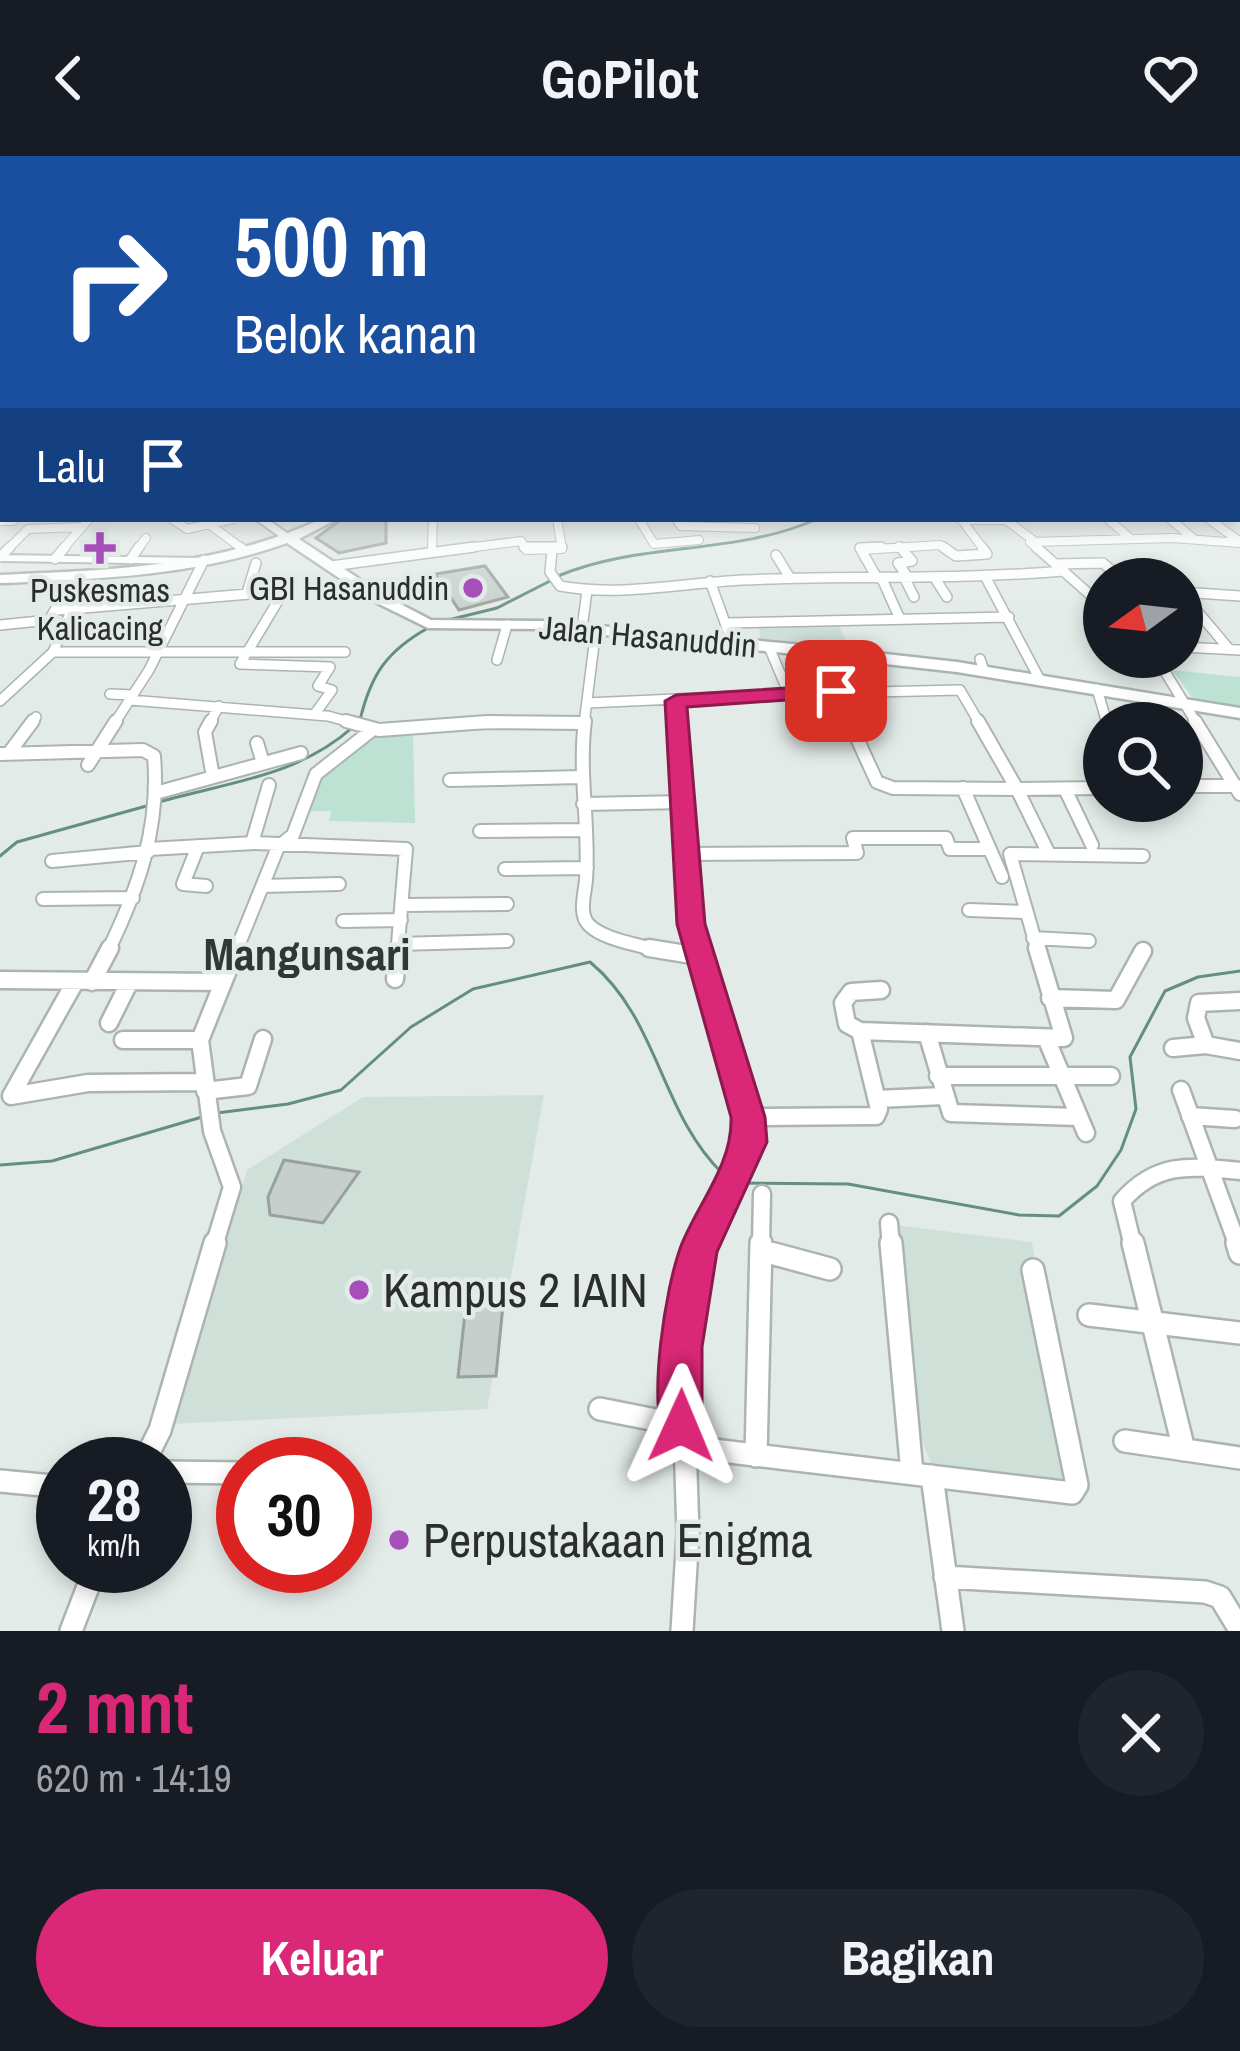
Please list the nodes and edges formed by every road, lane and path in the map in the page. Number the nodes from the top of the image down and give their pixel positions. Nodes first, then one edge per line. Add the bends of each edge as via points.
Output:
1 (176, 522) edge
2 (219, 522) edge
3 (265, 522) edge
4 (324, 522) edge
5 (433, 522) edge
6 (558, 522) edge
7 (641, 522) edge
8 (678, 522) edge
9 (963, 522) edge
10 (1009, 522) edge
11 (1111, 522) edge
12 (1174, 522) edge
13 (1213, 522) edge
14 (85, 523) edge
15 (209, 524) junction
16 (739, 524) edge
17 (755, 528) dead end
18 (146, 538) dead end
19 (1193, 538) junction
20 (1131, 539) junction
21 (292, 540) junction
22 (699, 540) dead end
23 (1034, 540) junction
24 (1240, 542) edge
25 (899, 546) junction
26 (432, 549) junction
27 (552, 550) junction
28 (776, 555) dead end
29 (0, 557) edge
30 (251, 557) junction
31 (56, 559) junction
32 (131, 560) junction
33 (202, 560) junction
34 (159, 564) junction
35 (1083, 564) edge
36 (331, 566) junction
37 (1060, 567) junction
38 (75, 576) junction
39 (790, 578) junction
40 (986, 578) junction
41 (0, 579) edge
42 (879, 579) junction
43 (907, 579) junction
44 (936, 580) junction
45 (710, 581) junction
46 (1083, 588) edge
47 (587, 591) junction
48 (247, 593) junction
49 (1203, 594) edge
50 (1240, 596) edge
51 (914, 597) dead end
52 (185, 598) junction
53 (946, 598) dead end
54 (72, 609) junction
55 (56, 610) junction
56 (1203, 616) edge
57 (1009, 617) junction
58 (900, 619) junction
59 (727, 623) junction
60 (5, 625) edge
61 (507, 625) junction
62 (589, 628) junction
63 (0, 637) edge
64 (732, 642) junction
65 (769, 646) junction
66 (1203, 648) edge
67 (160, 649) junction
68 (250, 650) junction
69 (1234, 650) edge
70 (53, 652) junction
71 (346, 652) dead end
72 (497, 660) dead end
73 (957, 667) junction
74 (574, 680) dead end
75 (1040, 680) junction
76 (591, 681) junction
77 (1097, 689) junction
78 (960, 690) junction
79 (836, 691) junction
80 (110, 694) dead end
81 (132, 698) junction
82 (782, 698) junction
83 (0, 700) edge
84 (676, 701) junction
85 (1101, 702) edge
86 (1172, 702) edge
87 (587, 703) junction
88 (219, 706) junction
89 (1203, 707) edge
90 (1240, 713) edge
91 (314, 715) junction
92 (36, 717) dead end
93 (584, 723) junction
94 (360, 725) junction
95 (1203, 734) edge
96 (257, 743) dead end
97 (96, 752) junction
98 (4, 753) edge
99 (301, 753) dead end
100 (263, 763) junction
101 (88, 765) dead end
102 (213, 777) junction
103 (581, 777) junction
104 (450, 780) dead end
105 (269, 785) dead end
106 (1203, 787) edge
107 (963, 788) junction
108 (1238, 788) edge
109 (1017, 789) junction
110 (1064, 789) junction
111 (1083, 789) edge
112 (159, 798) junction
113 (685, 802) junction
114 (583, 804) junction
115 (585, 830) junction
116 (480, 831) dead end
117 (252, 843) junction
118 (1092, 845) dead end
119 (197, 846) junction
120 (278, 847) junction
121 (990, 849) junction
122 (148, 851) junction
123 (686, 854) junction
124 (1049, 854) junction
125 (1143, 856) dead end
126 (52, 861) dead end
127 (505, 868) dead end
128 (587, 868) junction
129 (1002, 877) dead end
130 (339, 884) dead end
131 (206, 886) dead end
132 (263, 886) junction
133 (133, 898) junction
134 (43, 899) dead end
135 (507, 904) dead end
136 (969, 910) dead end
137 (402, 912) junction
138 (1025, 912) junction
139 (343, 921) dead end
140 (1033, 938) junction
141 (507, 941) dead end
142 (1089, 941) dead end
143 (398, 944) junction
144 (1143, 951) dead end
145 (698, 956) junction
146 (0, 980) edge
147 (395, 980) dead end
148 (83, 982) junction
149 (222, 982) junction
150 (129, 983) junction
151 (881, 990) dead end
152 (1050, 998) junction
153 (1240, 1001) edge
154 (109, 1023) dead end
155 (860, 1031) junction
156 (927, 1033) junction
157 (1046, 1038) junction
158 (123, 1040) dead end
159 (200, 1040) junction
160 (262, 1040) dead end
161 (1206, 1045) junction
162 (1173, 1048) dead end
163 (1240, 1051) edge
164 (938, 1076) junction
165 (1111, 1076) dead end
166 (1060, 1077) junction
167 (1181, 1090) dead end
168 (206, 1092) junction
169 (944, 1096) junction
170 (877, 1099) junction
171 (1190, 1116) junction
172 (748, 1117) junction
173 (1235, 1119) dead end
174 (1209, 1168) junction
175 (1240, 1171) edge
176 (762, 1194) dead end
177 (889, 1223) dead end
178 (764, 1251) junction
179 (1240, 1253) edge
180 (830, 1269) dead end
181 (1033, 1270) dead end
182 (1089, 1315) dead end
183 (1151, 1323) junction
184 (1240, 1333) edge
185 (600, 1409) dead end
186 (681, 1436) junction
187 (156, 1437) edge
188 (1125, 1441) dead end
189 (1184, 1450) junction
190 (756, 1456) junction
191 (1240, 1458) edge
192 (921, 1475) junction
193 (0, 1481) edge
194 (36, 1484) edge
195 (945, 1577) junction
196 (86, 1593) edge
197 (1240, 1630) edge
198 (71, 1631) edge
199 (682, 1631) edge
200 (953, 1631) edge

1 - 15 street via 187,529
2 - 15 street
3 - 21 street
4 - 21 main road
5 - 26 street
6 - 27 street via 562,549
7 - 22 street via 654,544
8 - 16 street via 697,530
9 - 25 street via 987,554
10 - 23 street
11 - 20 street
12 - 19 street
13 - 24 street
14 - 29 street via 29,528
14 - 31 street
15 - 30 street
16 - 17 street
18 - 32 street
19 - 20 street
19 - 24 street
20 - 23 street
21 - 30 main road
21 - 36 main road, Jalan Hasanuddin
23 - 37 street
25 - 42 street via 860,548
25 - 43 street via 912,561 898,563
26 - 27 street via 522,539 526,550
26 - 36 street
27 - 47 street via 553,578
28 - 39 street
29 - 31 street
30 - 33 main road
30 - 48 street
31 - 32 street
32 - 34 street
33 - 34 main road
33 - 52 street
34 - 38 main road
35 - 37 street
36 - 61 main road, Jalan Hasanuddin via 410,617
37 - 40 street
37 - 46 street
38 - 41 main road
38 - 55 street
39 - 42 street
39 - 45 street
40 - 44 street
40 - 57 street
42 - 43 street
42 - 58 street
43 - 44 street
43 - 51 street
44 - 53 street
45 - 47 street
45 - 59 street
47 - 62 street
48 - 52 street
48 - 68 street via 284,591
49 - 50 street
52 - 54 street
52 - 67 street
54 - 55 street
54 - 70 street
55 - 60 street via 47,620
56 - 69 street
57 - 58 street
57 - 75 street
58 - 59 street
59 - 64 street
60 - 63 street
61 - 62 main road, Jalan Hasanuddin
61 - 72 street
62 - 64 main road, Jalan Hasanuddin
62 - 76 street
64 - 65 main road, Jalan Hasanuddin
65 - 73 main road, Jalan Hasanuddin
65 - 82 street
66 - 69 street
67 - 68 street
67 - 70 street
67 - 81 street
68 - 71 street
68 - 91 street via 240,664 330,668 318,686 332,690
70 - 83 street
73 - 75 main road, Jalan Hasanuddin
73 - 78 street
74 - 76 street
75 - 77 main road, Jalan Hasanuddin
76 - 87 street
77 - 85 street
77 - 86 main road, Jalan Hasanuddin
78 - 79 street
78 - 109 street
79 - 82 street
79 - 107 street via 877,782
80 - 81 street
81 - 88 street
81 - 97 street
82 - 84 street
84 - 87 street
84 - 113 street
87 - 93 street
88 - 91 street
88 - 102 street via 205,732
89 - 90 main road, Jalan Hasanuddin
91 - 94 street
92 - 98 street
93 - 94 street
93 - 103 street
94 - 120 street via 316,775 293,835
95 - 108 street
96 - 100 street
97 - 98 street
97 - 101 street
97 - 112 street via 152,752
99 - 100 street
100 - 102 street
102 - 112 street
103 - 104 street
103 - 114 street
105 - 117 street
106 - 108 street
107 - 109 street
107 - 121 street
109 - 110 street
109 - 124 street
110 - 111 street
110 - 118 street
112 - 122 street
113 - 114 street
113 - 123 street
114 - 115 street
115 - 116 street
115 - 128 street
117 - 119 street
117 - 120 street
119 - 122 street
119 - 131 street via 183,884
120 - 132 street
120 - 137 street via 406,849
121 - 123 street via 950,849 946,838 853,838 857,853
121 - 129 street
122 - 126 street
122 - 133 street
123 - 145 street
124 - 125 street
124 - 138 street via 1010,854
127 - 128 street
128 - 145 street via 590,927
130 - 132 street
132 - 149 street
133 - 134 street
133 - 148 street
135 - 137 street
136 - 138 street
137 - 139 street
137 - 143 street
138 - 140 street
140 - 142 street
140 - 152 street
141 - 143 street
143 - 147 street
144 - 152 street via 1116,1000
145 - 172 street
146 - 148 street
148 - 150 street
148 - 168 street via 11,1096 88,1083
149 - 150 street
149 - 159 street
150 - 154 street
151 - 155 street via 844,998 847,1024
152 - 157 street via 1064,1038
153 - 161 street via 1199,1003
155 - 156 street
155 - 170 street
156 - 157 street
156 - 164 street
157 - 166 street
158 - 159 street
159 - 168 street
160 - 168 street via 248,1086
161 - 162 street
161 - 163 street
164 - 166 street
164 - 169 street
165 - 166 street
166 - 169 street via 1082,1125 954,1114
167 - 171 street
168 - 187 street via 232,1187
169 - 170 street
170 - 172 street via 876,1116
171 - 173 street
171 - 174 street
172 - 186 street via 749,1142 698,1252 687,1300
174 - 175 street
174 - 179 street
174 - 183 street via 1159,1167 1122,1202
176 - 178 street
177 - 192 street
178 - 180 street
178 - 190 street
181 - 192 street via 1077,1489
182 - 183 street
183 - 184 street
183 - 189 street
185 - 186 street
186 - 190 street
186 - 199 street via 688,1536
188 - 189 street
189 - 191 street
190 - 192 street
192 - 195 street
193 - 194 street
195 - 197 street via 1205,1592 1220,1597
195 - 200 street
196 - 198 street

